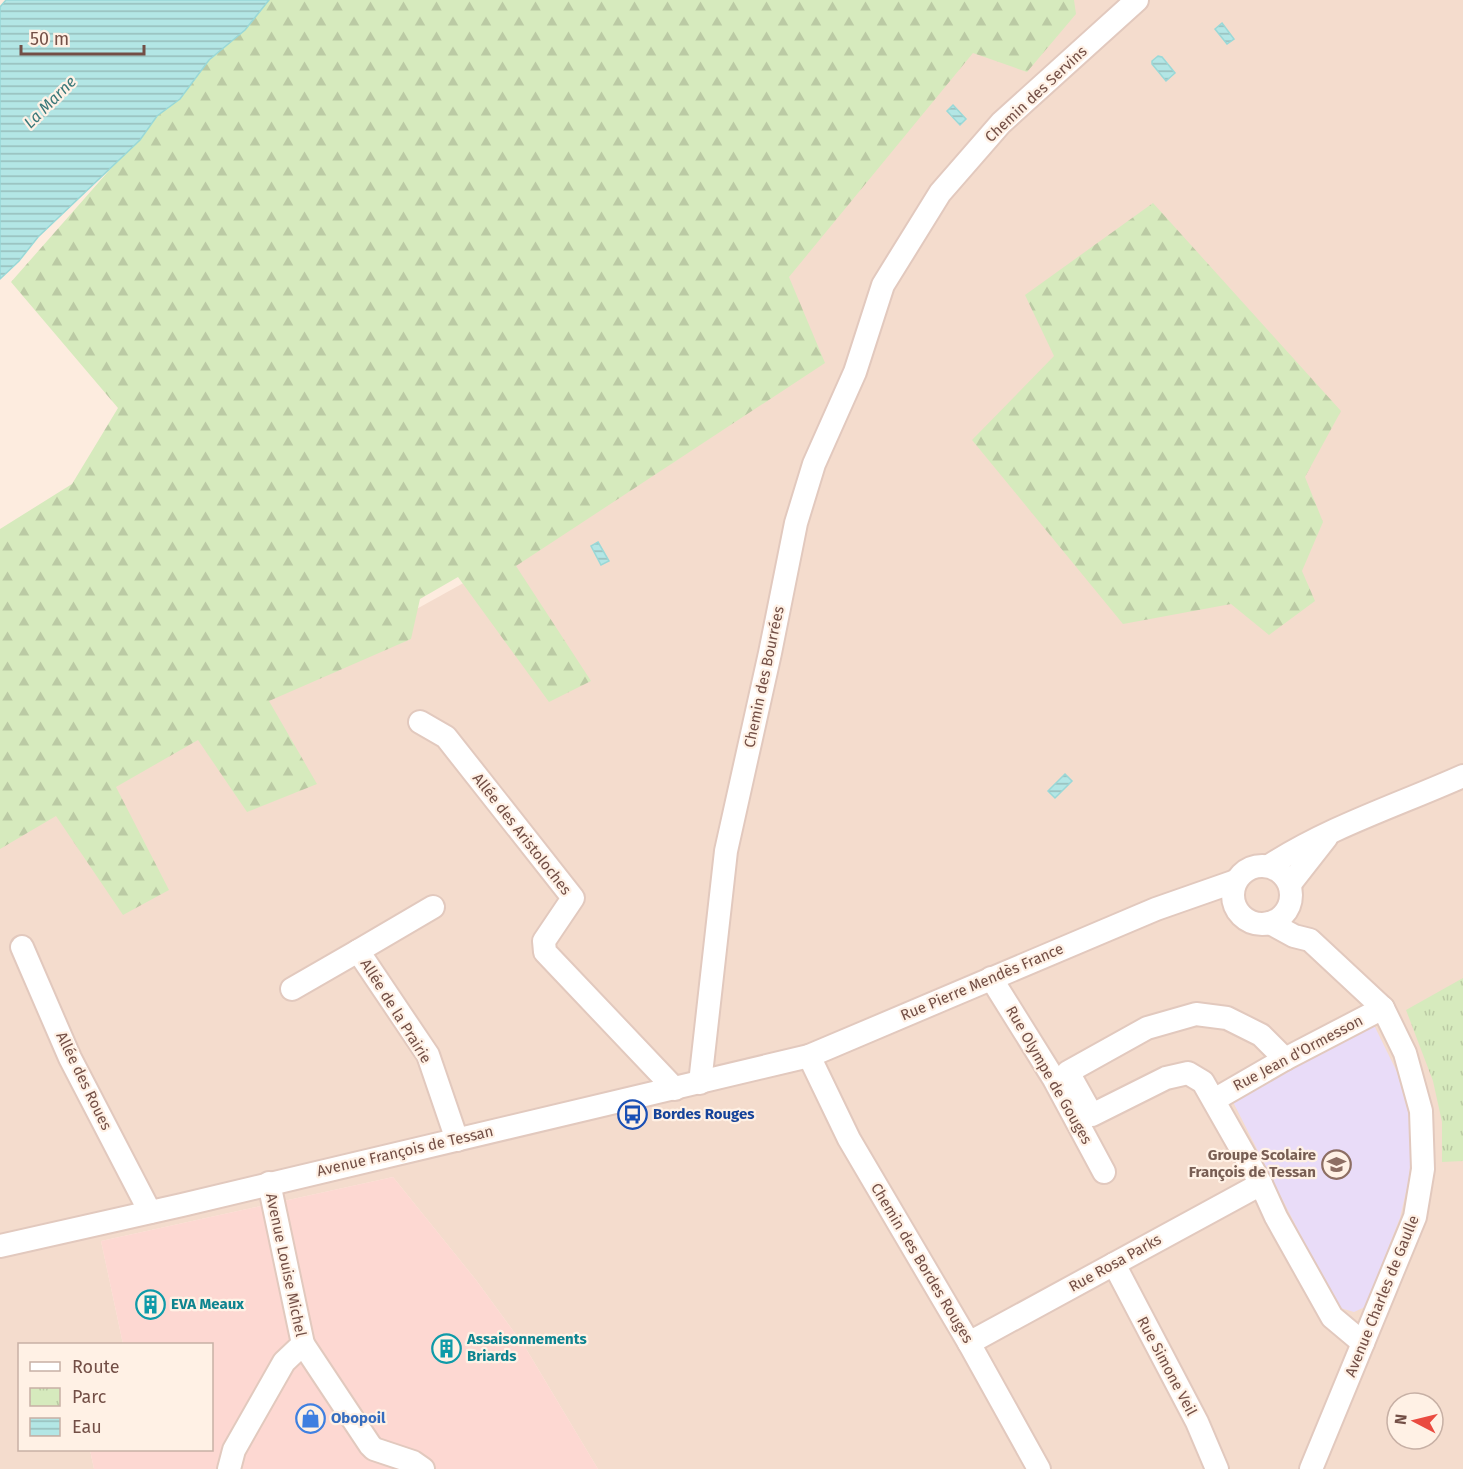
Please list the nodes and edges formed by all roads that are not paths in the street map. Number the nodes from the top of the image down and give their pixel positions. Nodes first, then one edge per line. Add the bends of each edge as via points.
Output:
1 (1137, 0) edge
2 (883, 285) joint
3 (420, 722) dead end
4 (1461, 782) edge
5 (1329, 834) junction
6 (1269, 866) junction
7 (1236, 881) junction
8 (1291, 892) junction
9 (433, 907) dead end
10 (1156, 909) junction
11 (1237, 911) junction
12 (1270, 923) junction
13 (1310, 940) junction
14 (22, 947) dead end
15 (358, 951) junction
16 (991, 978) junction
17 (292, 989) dead end
18 (1383, 1008) junction
19 (809, 1056) junction
20 (1285, 1059) junction
21 (700, 1083) junction
22 (675, 1089) junction
23 (1214, 1100) junction
24 (457, 1140) junction
25 (1104, 1172) dead end
26 (268, 1184) junction
27 (1261, 1184) junction
28 (150, 1212) junction
29 (0, 1246) edge
30 (1114, 1264) junction
31 (969, 1343) junction
32 (1363, 1343) junction
33 (303, 1344) junction
34 (229, 1469) edge
35 (423, 1469) edge
36 (1039, 1469) edge
37 (1217, 1469) edge
38 (1311, 1469) edge

1 - 2 street, Chemin des Servins via 1001,123 940,193
2 - 21 street, Chemin des Bourrées via 855,372 814,464 796,523 726,851
3 - 22 street, Allée des Aristoloches via 446,737 573,898 544,941 545,952
4 - 5 street
5 - 6 street
5 - 8 street
6 - 7 street via 1250,868
6 - 8 street via 1278,870
7 - 10 street, Rue Pierre Mendès France
7 - 11 street via 1233,896
8 - 12 street via 1284,915
8 - 13 street, Avenue Charles de Gaulle
9 - 15 street, Allée de la Prairie
10 - 11 street, Rue Pierre Mendès France via 1210,906
10 - 16 street, Rue Pierre Mendès France
11 - 12 street via 1255,924
12 - 13 street, Avenue Charles de Gaulle
13 - 18 street, Avenue Charles de Gaulle
14 - 28 street, Allée des Roues via 70,1058
15 - 17 street, Allée de la Prairie
15 - 24 street, Allée de la Prairie via 428,1055
16 - 19 street, Rue Pierre Mendès France
16 - 25 street, Rue Olympe de Gouges via 1054,1079
18 - 20 street, Rue Jean d'Ormesson
18 - 32 street, Avenue Charles de Gaulle via 1405,1053 1421,1111 1423,1169 1415,1217
19 - 21 street, Avenue François de Tessan
19 - 31 street, Chemin des Bordes Rouges via 849,1139
20 - 23 street, Rue Jean d'Ormesson
20 - 23 street, Rue Olympe de Gouges via 1261,1035 1227,1018 1196,1014 1148,1028 1068,1072 1092,1115 1166,1078 1188,1073 1203,1082
21 - 22 street, Avenue François de Tessan
22 - 24 street, Avenue François de Tessan
23 - 27 street
24 - 26 street, Avenue François de Tessan
26 - 28 street, Avenue François de Tessan
26 - 33 street, Avenue Louise Michel
27 - 30 street, Rue Rosa Parks
27 - 32 street via 1332,1317
28 - 29 street, Avenue François de Tessan
30 - 31 street, Rue Rosa Parks
30 - 37 street, Rue Simone Veil via 1197,1422
31 - 36 street, Chemin des Bordes Rouges
32 - 38 street, Avenue Charles de Gaulle
33 - 34 street, Avenue Louise Michel via 284,1362 234,1450
33 - 35 street via 370,1445

